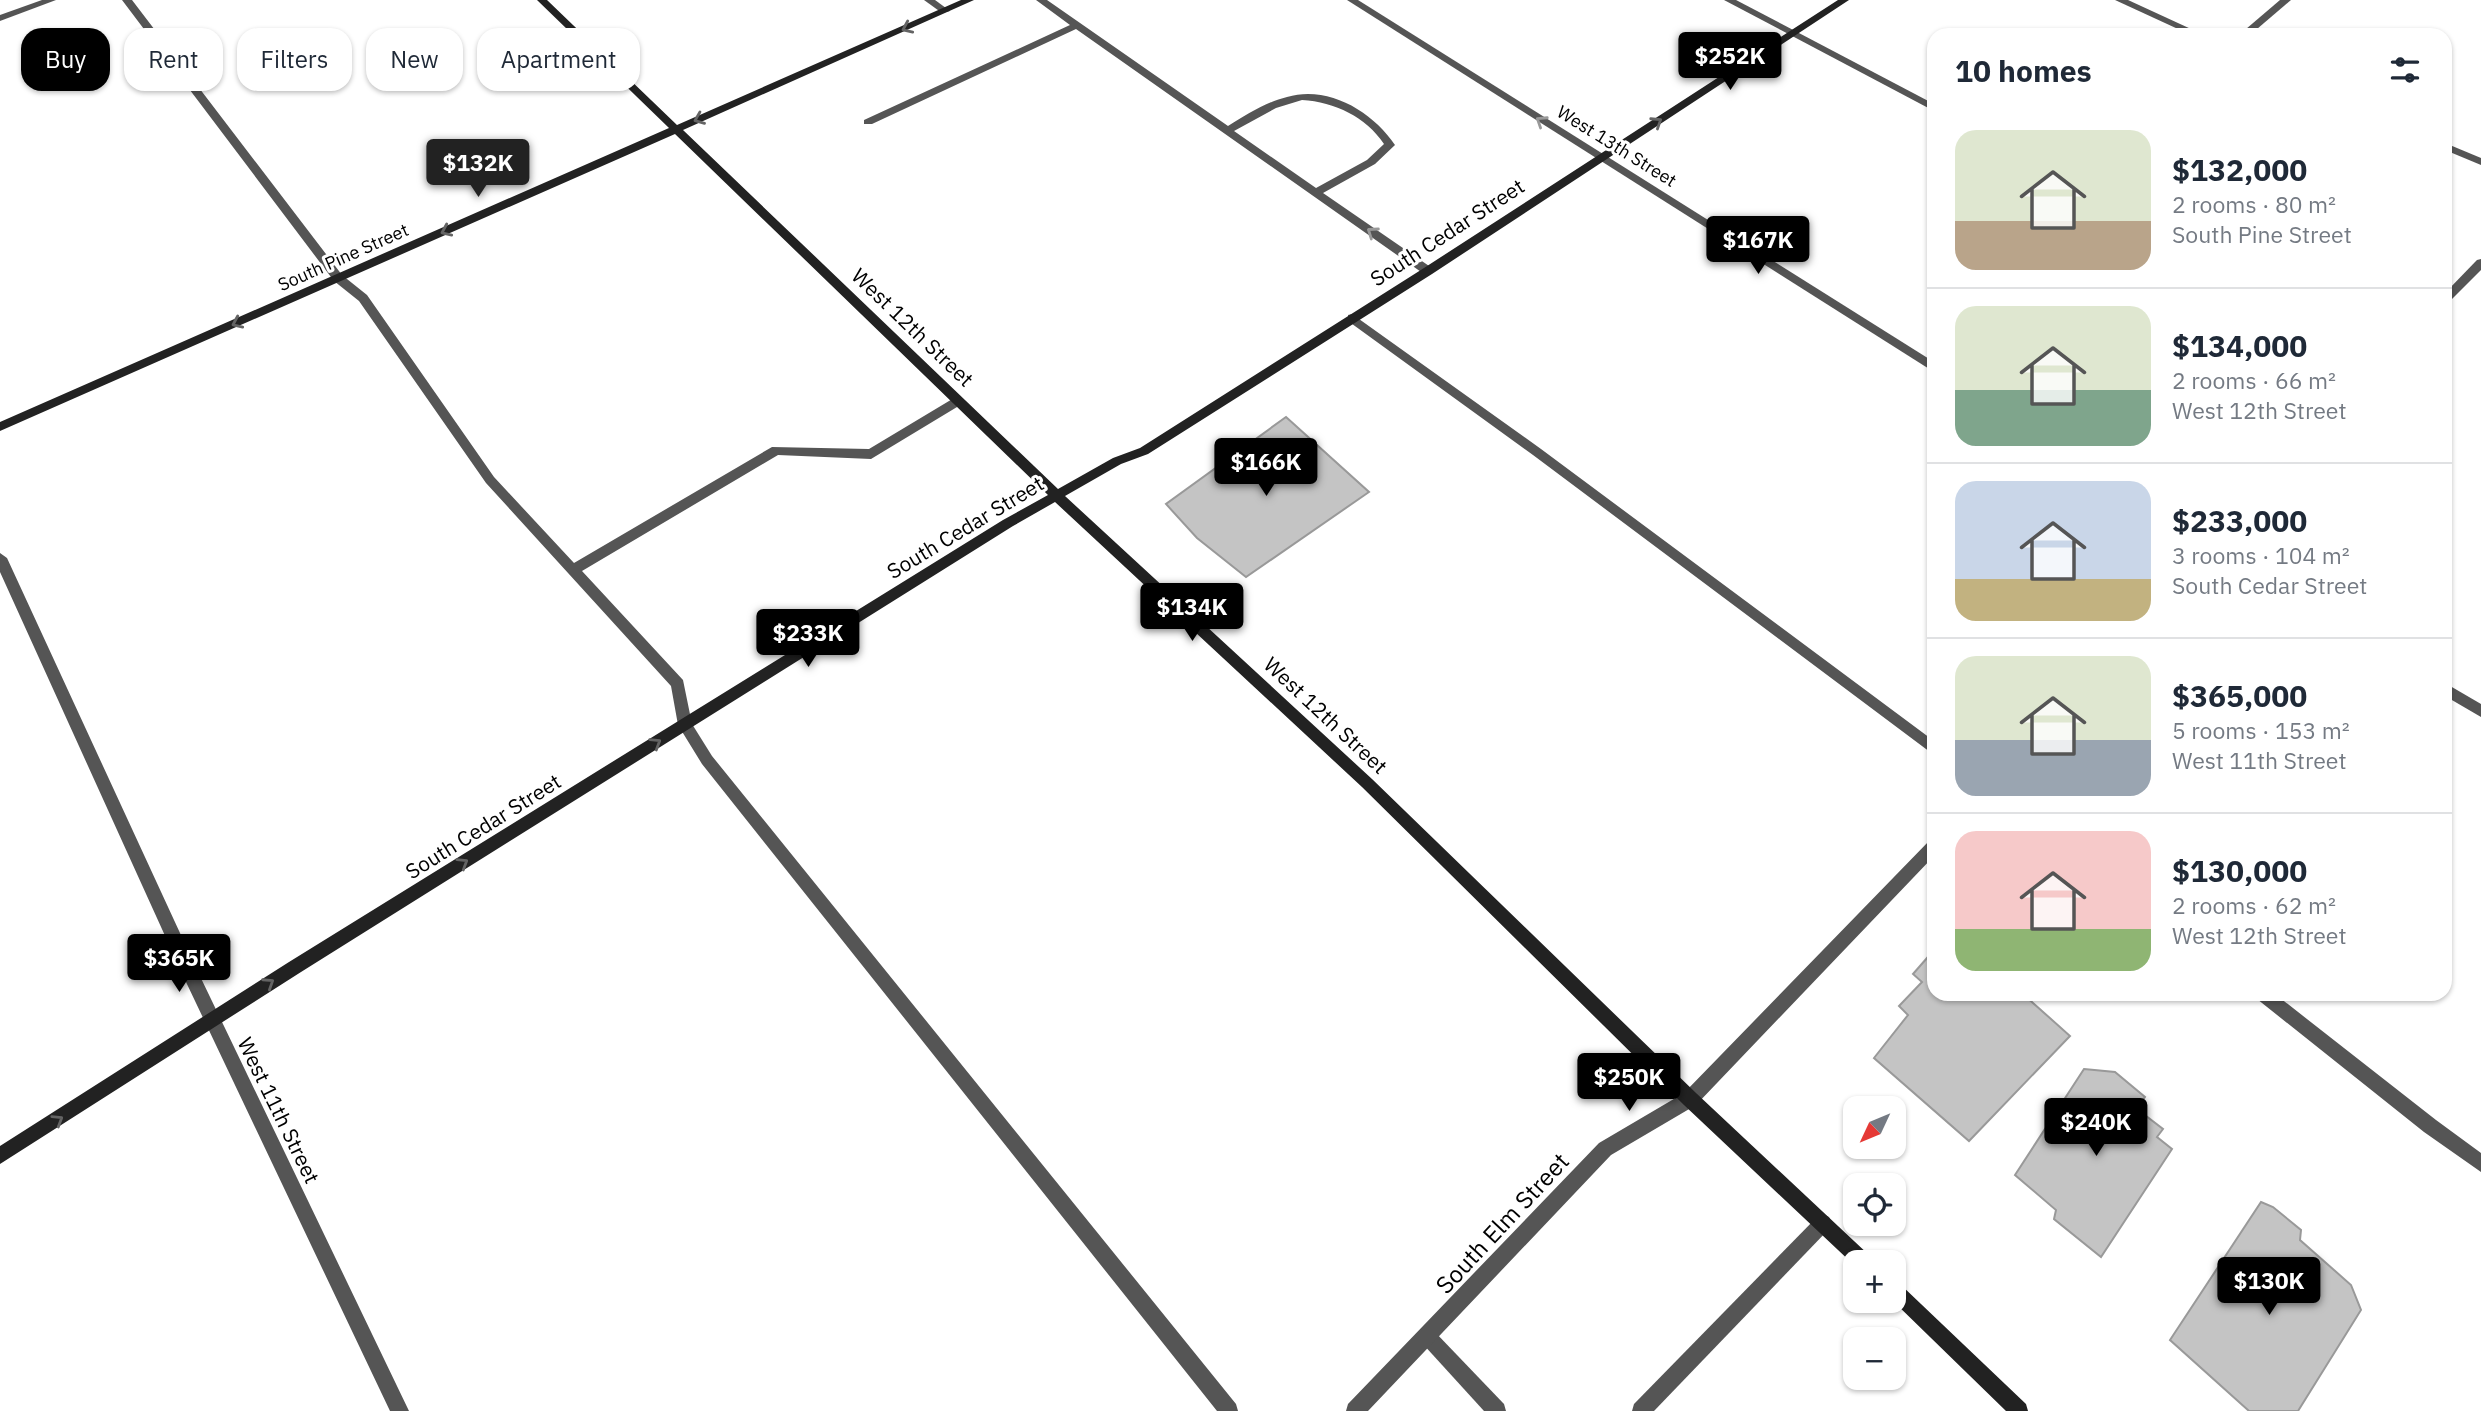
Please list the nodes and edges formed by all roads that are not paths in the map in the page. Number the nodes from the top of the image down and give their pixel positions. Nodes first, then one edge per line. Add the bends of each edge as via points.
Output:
1 (51, 0) edge
2 (127, 0) edge
3 (542, 0) edge
4 (929, 0) edge
5 (969, 0) edge
6 (1041, 0) edge
7 (1352, 0) edge
8 (1728, 0) edge
9 (1844, 0) edge
10 (2120, 0) edge
11 (2286, 0) edge
12 (945, 11) junction
13 (0, 18) edge
14 (1077, 25) junction
15 (2183, 28) edge
16 (2252, 28) edge
17 (1792, 33) junction
18 (1927, 104) edge
19 (868, 122) dead end
20 (676, 129) junction
21 (1226, 131) junction
22 (2452, 149) edge
23 (1599, 158) junction
24 (2481, 162) edge
25 (1315, 193) junction
26 (2481, 263) edge
27 (1428, 271) junction
28 (338, 278) junction
29 (2452, 292) edge
30 (1352, 318) junction
31 (1927, 364) edge
32 (958, 401) junction
33 (0, 427) edge
34 (1057, 496) junction
35 (0, 558) edge
36 (573, 570) junction
37 (2452, 692) edge
38 (2481, 711) edge
39 (685, 725) junction
40 (1927, 744) edge
41 (1927, 853) edge
42 (2272, 1001) edge
43 (212, 1020) junction
44 (1690, 1100) junction
45 (0, 1156) edge
46 (2481, 1163) edge
47 (1823, 1223) junction
48 (1851, 1250) edge
49 (1906, 1302) edge
50 (1428, 1337) junction
51 (400, 1411) edge
52 (1229, 1411) edge
53 (1355, 1411) edge
54 (1497, 1411) edge
55 (1641, 1411) edge
56 (2019, 1411) edge

1 - 13 street
2 - 28 street
3 - 20 main road, West 12th Street
4 - 12 street
5 - 12 main road, South Pine Street
6 - 14 street
23 -> 7 street, West 13th Street
8 - 17 street
9 - 17 main road, South Cedar Street
10 - 15 street
11 - 16 street
12 -> 20 main road, South Pine Street
14 - 19 street
14 - 21 street
17 - 18 street
23 -> 17 main road, South Cedar Street
20 -> 28 main road, South Pine Street
20 - 32 main road, West 12th Street
21 - 25 street
21 - 25 street via 1291,98 1344,105 1383,132 1390,145 1371,162
22 - 24 street
23 - 27 main road, South Cedar Street
23 - 31 street, West 13th Street
27 -> 25 street
26 - 29 street
27 - 30 main road, South Cedar Street
28 -> 33 main road, South Pine Street
28 - 36 street via 363,298 490,480
30 - 34 main road, South Cedar Street via 1144,451 1117,461
30 - 40 street
32 - 34 main road, West 12th Street
32 - 36 street via 871,454 776,450
34 - 39 main road, South Cedar Street
34 - 44 main road, West 12th Street via 1367,783
35 - 43 street, West 11th Street
36 - 39 street via 678,684
37 - 38 street
43 -> 39 main road, South Cedar Street
39 - 52 street via 707,760
41 - 44 street, South Elm Street
42 - 46 street
45 -> 43 main road, South Cedar Street
43 - 51 street, West 11th Street
44 - 47 main road, West 12th Street
44 - 50 street, South Elm Street via 1605,1149
47 - 48 main road, West 12th Street
47 - 55 street
49 - 56 main road
50 - 53 street, South Elm Street
50 - 54 street

